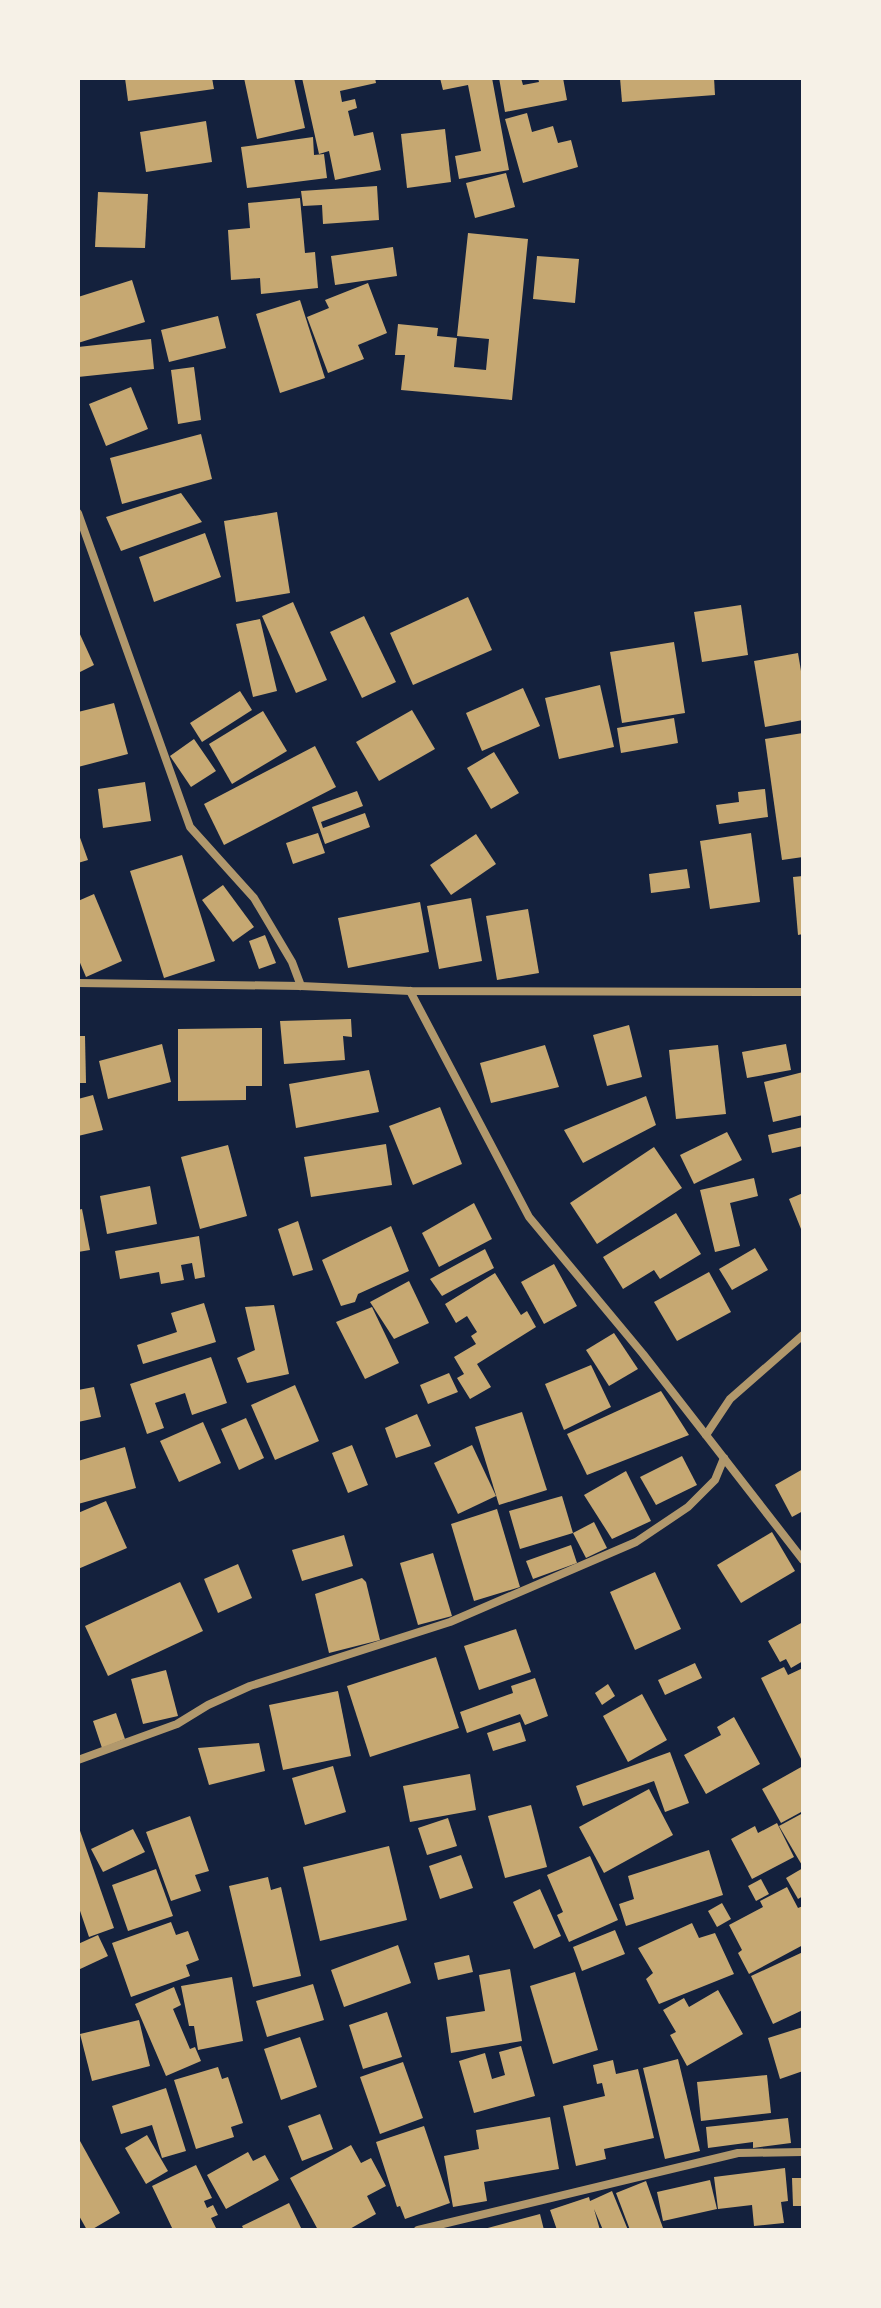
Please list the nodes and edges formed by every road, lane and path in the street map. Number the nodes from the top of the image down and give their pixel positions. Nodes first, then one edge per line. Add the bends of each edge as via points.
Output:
1 (78, 513) edge
2 (78, 983) edge
3 (301, 986) junction
4 (410, 991) junction
5 (803, 992) edge
6 (803, 1335) edge
7 (706, 1435) junction
8 (724, 1458) junction
9 (803, 1560) edge
10 (78, 1760) edge
11 (803, 2152) edge
12 (418, 2230) edge

1 - 3 street via 190,827 254,898
2 - 3 street
3 - 4 street
4 - 5 street
4 - 7 street via 529,1217
6 - 7 street via 730,1399
7 - 8 street
8 - 9 street
8 - 10 street via 715,1480 688,1507 636,1542 450,1622 250,1686 177,1724
11 - 12 street via 738,2153

